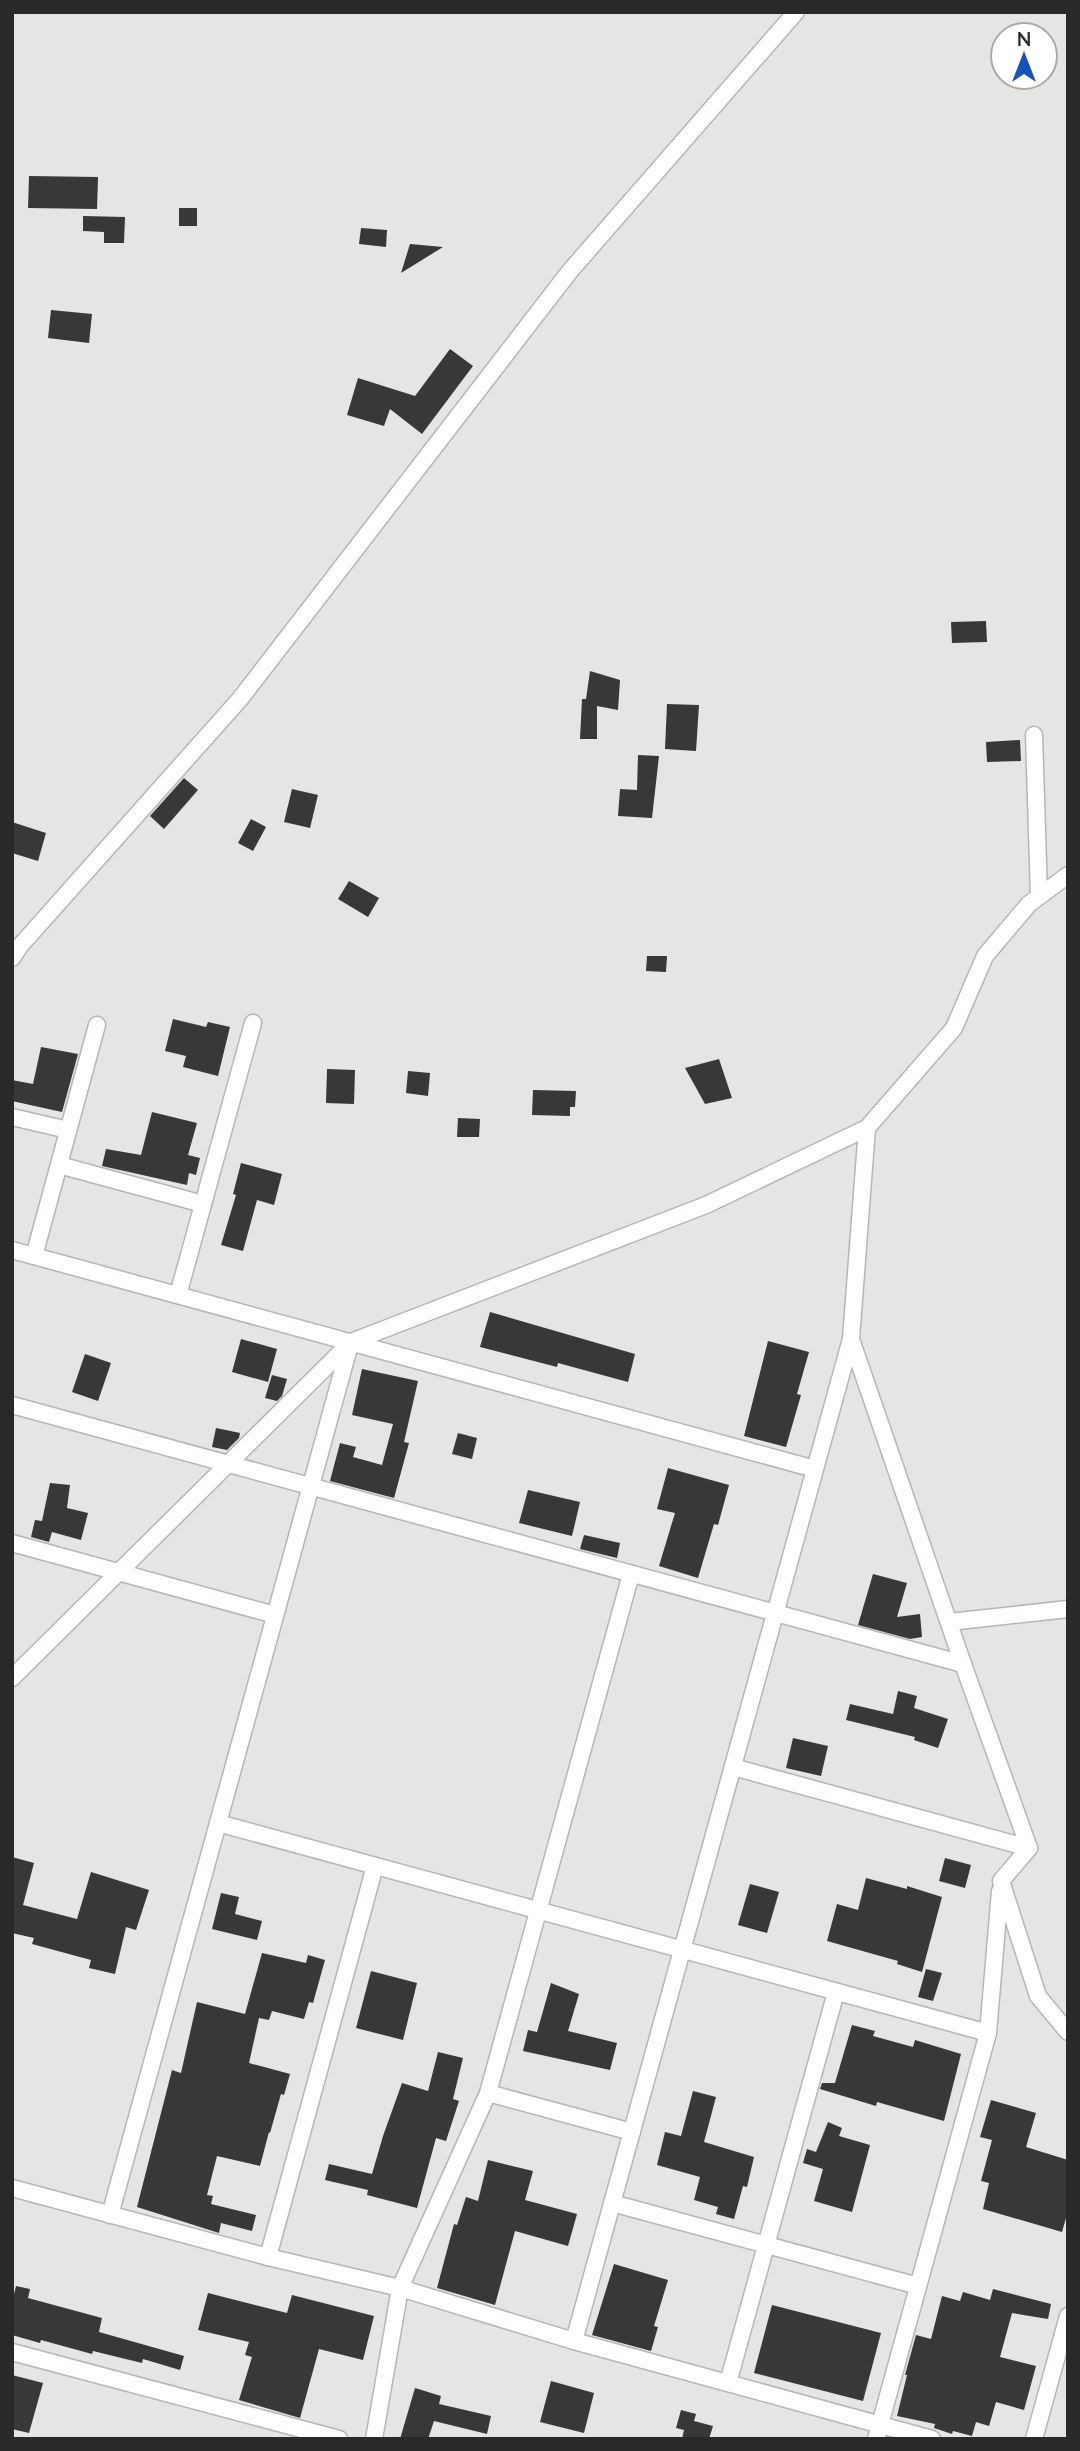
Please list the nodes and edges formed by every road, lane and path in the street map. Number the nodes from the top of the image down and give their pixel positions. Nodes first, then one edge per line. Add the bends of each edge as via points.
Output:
1 (796, 12) edge
2 (1034, 734) dead end
3 (1068, 875) edge
4 (1039, 896) junction
5 (12, 958) edge
6 (253, 1023) dead end
7 (97, 1025) dead end
8 (12, 1116) edge
9 (867, 1128) junction
10 (68, 1130) junction
11 (59, 1165) junction
12 (203, 1205) junction
13 (12, 1250) edge
14 (34, 1256) junction
15 (178, 1295) junction
16 (851, 1339) junction
17 (351, 1342) junction
18 (12, 1405) edge
19 (227, 1464) junction
20 (815, 1469) junction
21 (311, 1487) junction
22 (12, 1543) edge
23 (118, 1572) junction
24 (631, 1574) junction
25 (1068, 1609) edge
26 (775, 1613) junction
27 (275, 1615) junction
28 (949, 1622) junction
29 (963, 1664) junction
30 (12, 1678) edge
31 (733, 1767) junction
32 (218, 1823) junction
33 (1029, 1848) junction
34 (376, 1866) junction
35 (1001, 1881) junction
36 (538, 1910) junction
37 (682, 1950) junction
38 (836, 1992) junction
39 (1068, 2032) edge
40 (988, 2033) junction
41 (488, 2093) junction
42 (632, 2132) junction
43 (12, 2188) edge
44 (612, 2203) junction
45 (110, 2214) junction
46 (766, 2245) junction
47 (268, 2257) junction
48 (918, 2286) junction
49 (400, 2288) junction
50 (1068, 2316) edge
51 (574, 2341) junction
52 (12, 2352) edge
53 (728, 2383) junction
54 (878, 2432) edge
55 (339, 2439) edge
56 (374, 2439) edge
57 (932, 2439) edge
58 (1034, 2439) edge

1 - 5 street via 570,271 240,699
2 - 4 street
3 - 4 street
4 - 9 street via 985,956 954,1028
6 - 12 street
7 - 10 street
8 - 10 street
9 - 16 street
9 - 17 street via 706,1205
10 - 11 street
11 - 12 street
11 - 14 street
12 - 15 street
13 - 14 street
14 - 15 street
15 - 17 street
16 - 20 street
16 - 28 street
17 - 19 street
17 - 20 street
17 - 21 street
18 - 19 street
19 - 21 street
19 - 23 street
20 - 26 street
21 - 24 street
21 - 27 street
22 - 23 street
23 - 27 street
23 - 30 street
24 - 26 street
24 - 36 street
25 - 28 street
26 - 29 street
26 - 31 street
27 - 32 street
28 - 29 street
29 - 33 street
31 - 33 street
31 - 37 street
32 - 34 street
32 - 45 street
33 - 35 street
34 - 36 street
34 - 47 street
35 - 39 street via 1038,1996
35 - 40 street
36 - 37 street
36 - 41 street
37 - 38 street
37 - 42 street
38 - 40 street
38 - 46 street
40 - 48 street
41 - 42 street
41 - 49 street
42 - 44 street
43 - 45 street
44 - 46 street
44 - 51 street
45 - 47 street
46 - 48 street
46 - 53 street
47 - 49 street
48 - 54 street
49 - 51 street
49 - 56 street
50 - 58 street
51 - 53 street
52 - 55 street
53 - 54 street
54 - 57 street

